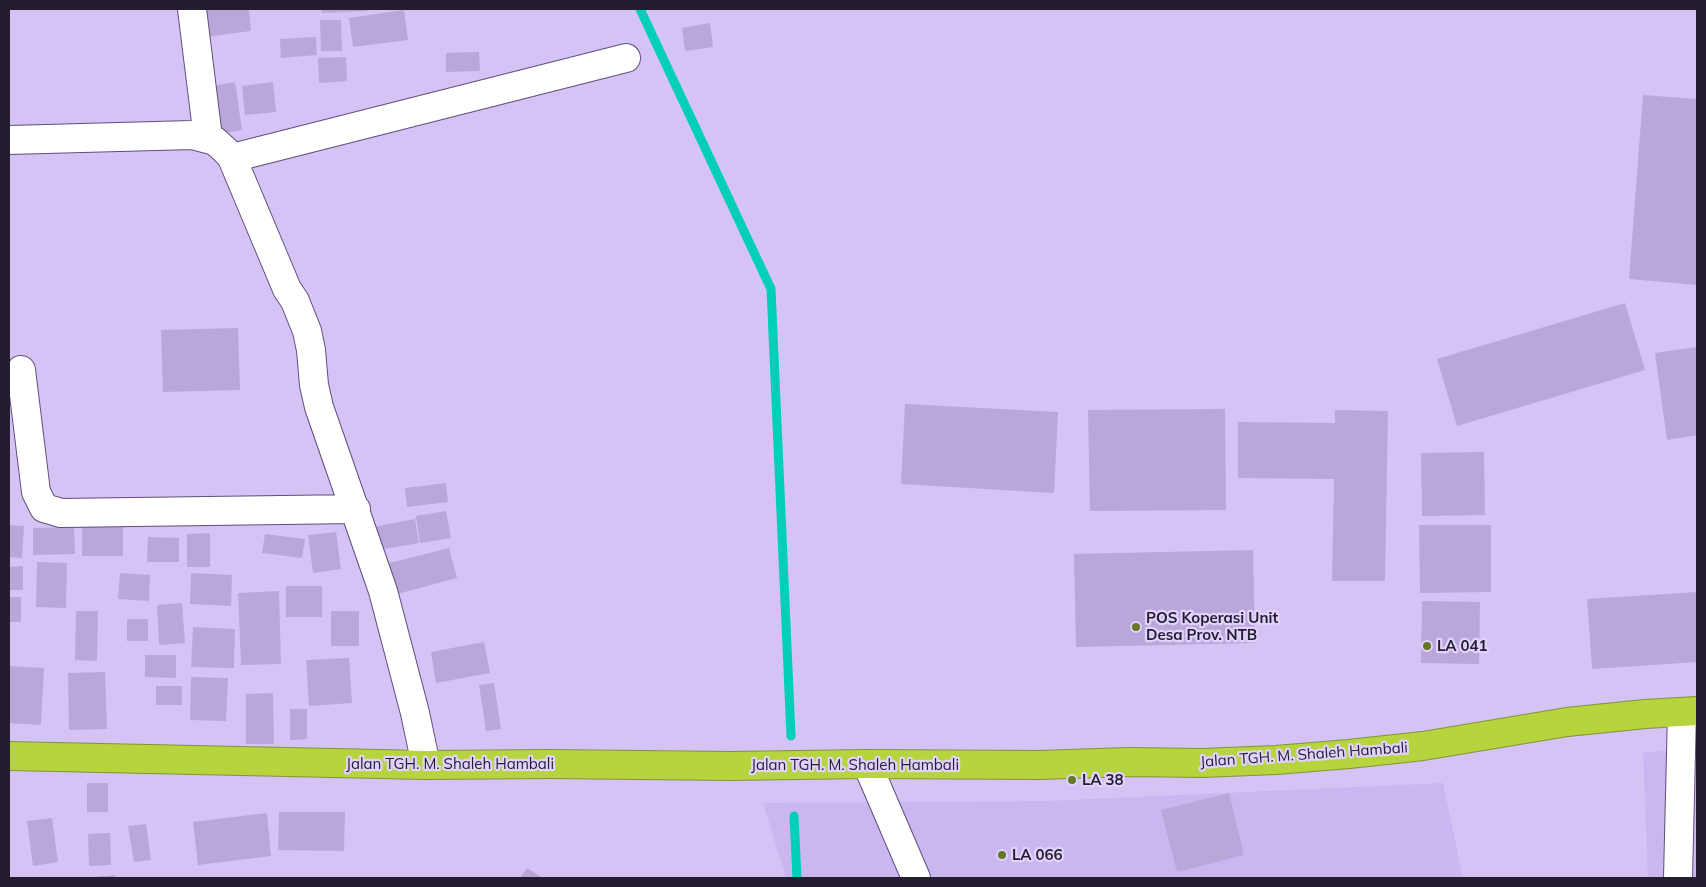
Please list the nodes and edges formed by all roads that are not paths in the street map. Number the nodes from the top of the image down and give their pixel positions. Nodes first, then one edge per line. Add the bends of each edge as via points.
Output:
1 (192, 9) edge
2 (626, 58) dead end
3 (208, 138) junction
4 (9, 140) edge
5 (232, 158) junction
6 (21, 370) dead end
7 (356, 509) junction
8 (1690, 712) edge
9 (9, 756) edge
10 (867, 764) junction
11 (426, 765) junction
12 (916, 878) edge
13 (1678, 878) edge

1 - 3 street
2 - 5 street
3 - 4 street via 192,135
3 - 5 street
5 - 7 street via 307,331 319,407
6 - 7 street via 36,492 44,508 61,514
7 - 11 street via 383,591
8 - 10 highway, Jalan TGH. M. Shaleh Hambali via 1567,722 1423,746 1276,760 1040,766
8 - 13 street
9 - 11 highway, Jalan TGH. M. Shaleh Hambali
10 - 11 highway, Jalan TGH. M. Shaleh Hambali
10 - 12 street

